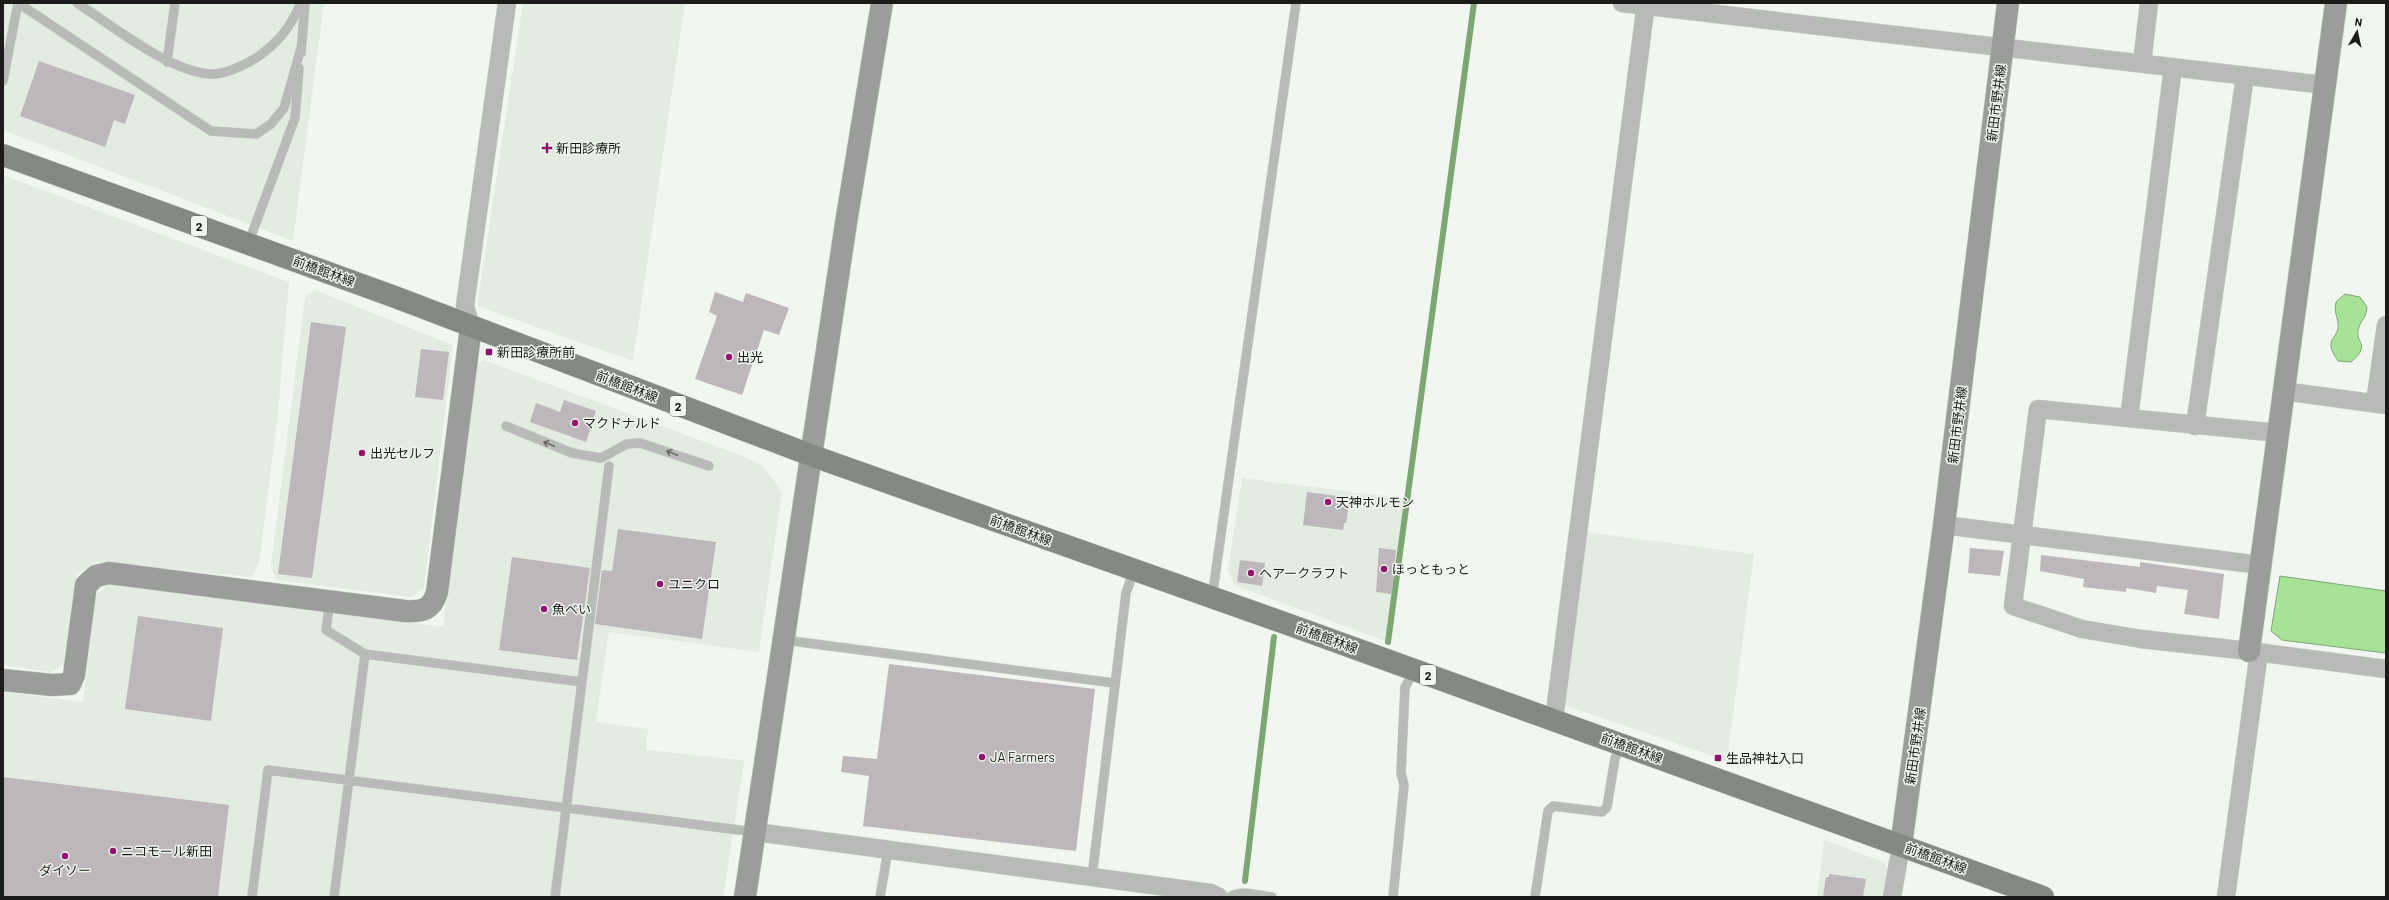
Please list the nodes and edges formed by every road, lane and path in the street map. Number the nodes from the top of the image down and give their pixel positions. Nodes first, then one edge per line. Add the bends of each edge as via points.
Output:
1 (78, 3) edge
2 (174, 3) edge
3 (301, 3) edge
4 (305, 3) edge
5 (507, 3) edge
6 (882, 3) edge
7 (1296, 3) edge
8 (1622, 3) edge
9 (2008, 3) edge
10 (2149, 3) edge
11 (2336, 3) edge
12 (1646, 4) edge
13 (2003, 46) junction
14 (301, 48) junction
15 (167, 62) junction
16 (2142, 63) junction
17 (2173, 67) junction
18 (2245, 76) junction
19 (3, 81) edge
20 (2325, 85) junction
21 (3, 155) edge
22 (248, 244) junction
23 (2386, 325) edge
24 (471, 327) junction
25 (2284, 391) junction
26 (2381, 404) edge
27 (2129, 418) junction
28 (506, 426) dead end
29 (2195, 426) junction
30 (2278, 433) junction
31 (812, 456) junction
32 (609, 466) dead end
33 (709, 466) dead end
34 (1944, 525) junction
35 (2022, 535) junction
36 (2260, 565) junction
37 (1134, 570) junction
38 (1212, 598) junction
39 (330, 601) junction
40 (784, 640) junction
41 (2254, 651) junction
42 (365, 654) junction
43 (2386, 669) edge
44 (1414, 670) junction
45 (3, 680) edge
46 (582, 682) junction
47 (1114, 683) junction
48 (1554, 720) junction
49 (1622, 744) junction
50 (349, 780) junction
51 (566, 808) junction
52 (754, 832) junction
53 (1901, 846) junction
54 (888, 850) junction
55 (1092, 877) junction
56 (252, 897) edge
57 (334, 897) edge
58 (555, 897) edge
59 (746, 897) edge
60 (880, 897) edge
61 (1219, 897) edge
62 (1230, 897) edge
63 (1272, 897) edge
64 (1394, 897) edge
65 (1535, 897) edge
66 (1892, 897) edge
67 (2043, 897) edge
68 (2226, 897) edge

1 - 15 lane
2 - 15 lane
3 - 15 lane via 291,26 269,49 243,66 211,74
4 - 14 lane
5 - 24 street via 465,306
6 - 31 street
7 - 38 lane
8 - 12 street
9 - 13 street, 新田市野井線
10 - 16 street
11 - 20 street
12 - 13 street via 1990,48
12 - 48 street
13 - 16 street
13 - 34 street, 新田市野井線
14 - 19 lane via 284,108 271,124 256,134 211,131 18,3
14 - 22 lane via 295,118
16 - 17 street
17 - 18 street
17 - 27 street
18 - 20 street
18 - 29 street
20 - 25 street
21 - 22 main road, 前橋館林線 / 2
22 - 24 main road, 前橋館林線 / 2
23 - 26 street
24 - 31 main road, 前橋館林線 / 2
24 - 39 street via 434,602 419,612
25 - 26 street
25 - 30 street
27 - 29 street
27 - 35 street via 2038,409
33 -> 28 lane via 640,443 627,444 601,458 572,453
29 - 30 street
30 - 36 street
31 - 37 main road, 前橋館林線 / 2
31 - 40 street
32 - 46 lane
34 - 35 street
34 - 53 street, 新田市野井線
35 - 36 street
35 - 41 street via 2013,606 2089,630 2141,639
36 - 41 street
37 - 38 main road, 前橋館林線 / 2
37 - 47 lane via 1126,593
38 - 44 main road, 前橋館林線 / 2
39 - 42 lane via 326,630
39 - 45 street via 109,573 96,576 86,585 74,675 70,684 57,686
40 - 47 lane
40 - 52 street
41 - 43 street
41 - 68 street
42 - 46 lane
42 - 50 lane
44 - 48 main road, 前橋館林線 / 2
44 - 64 lane via 1405,687 1401,772 1404,785
46 - 51 lane
47 - 55 lane
48 - 49 main road, 前橋館林線 / 2
49 - 53 main road, 前橋館林線 / 2
49 - 65 lane via 1615,758 1607,807 1602,812 1553,806 1548,810
50 - 51 lane
50 - 56 lane via 268,770
50 - 57 lane
51 - 52 lane
51 - 58 lane
52 - 54 street
52 - 59 street
53 - 66 street
53 - 67 main road, 前橋館林線 / 2
54 - 55 street
54 - 60 lane
55 - 61 street via 1211,892
62 - 63 lane via 1234,894

